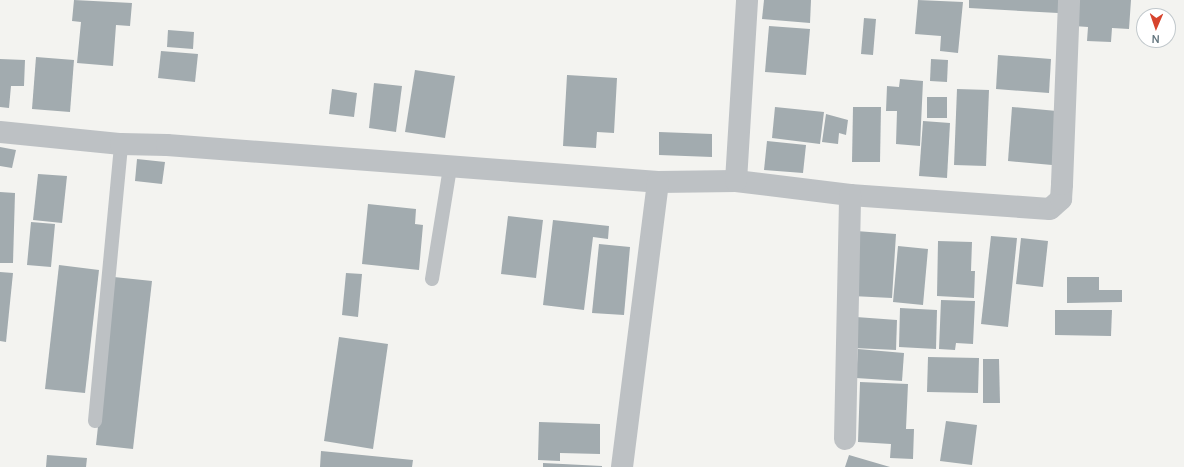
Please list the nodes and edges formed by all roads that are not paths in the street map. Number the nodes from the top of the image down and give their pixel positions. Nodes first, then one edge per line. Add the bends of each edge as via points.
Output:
1 (747, 0) edge
2 (1069, 0) edge
3 (0, 132) edge
4 (121, 144) junction
5 (450, 168) junction
6 (736, 181) junction
7 (658, 182) junction
8 (850, 195) junction
9 (432, 280) dead end
10 (94, 421) dead end
11 (845, 439) dead end
12 (622, 467) edge

1 - 6 street
2 - 8 street via 1061,199 1050,209
3 - 4 street
4 - 5 street via 167,145
4 - 10 lane
5 - 7 street
5 - 9 lane
6 - 7 street
6 - 8 street
7 - 12 street
8 - 11 street

